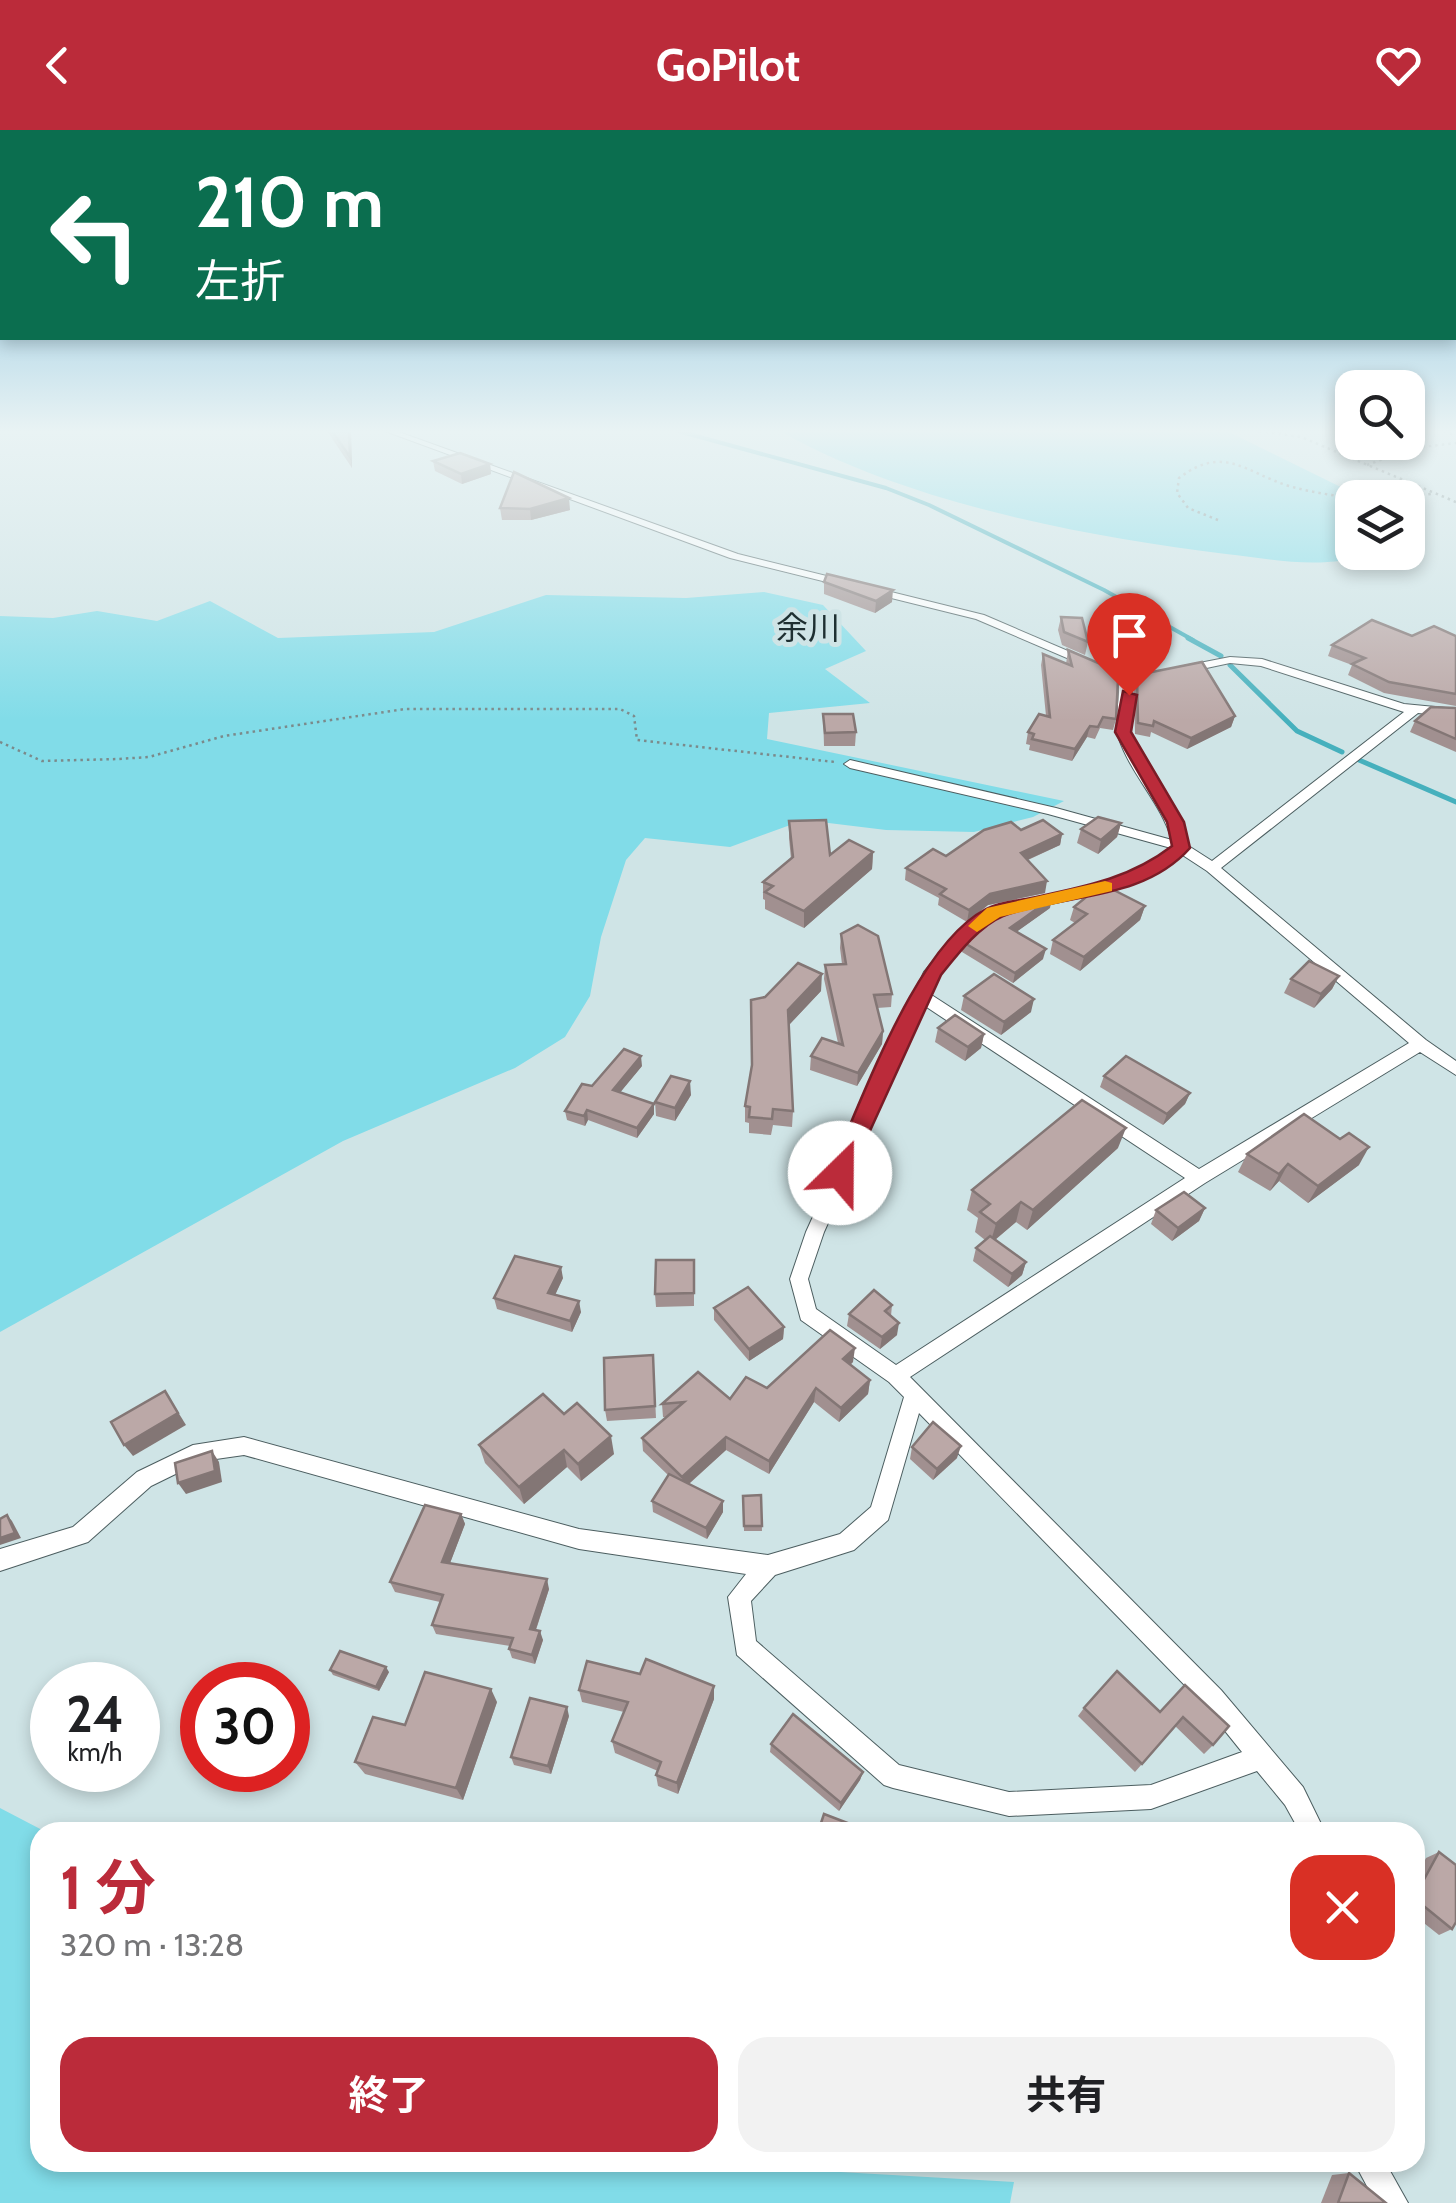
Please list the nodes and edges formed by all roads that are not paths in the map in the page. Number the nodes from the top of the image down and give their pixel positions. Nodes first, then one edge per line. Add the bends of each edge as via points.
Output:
1 (657, 528) edge
2 (1176, 670) edge
3 (1141, 677) edge
4 (1124, 681) junction
5 (1414, 710) junction
6 (1456, 713) edge
7 (850, 764) road end
8 (1181, 848) junction
9 (1212, 868) junction
10 (920, 996) junction
11 (1420, 1044) junction
12 (1456, 1069) edge
13 (1199, 1178) junction
14 (896, 1376) junction
15 (915, 1394) junction
16 (0, 1560) edge
17 (768, 1566) junction
18 (1262, 1757) junction
19 (1308, 1822) edge
20 (1374, 2172) edge
21 (1393, 2203) edge

1 - 4 street via 734,556 980,617
2 - 5 street via 1262,662
3 - 4 street
4 - 8 street via 1129,695 1123,732 1176,822
5 - 6 street
5 - 9 street
7 - 8 street
8 - 9 street
8 - 10 street via 1117,885 994,912 956,943
9 - 11 street
10 - 13 street
10 - 14 street via 799,1280 808,1314
11 - 12 street
11 - 13 street
13 - 14 street
14 - 15 street
15 - 17 street via 880,1512 846,1544
15 - 18 street via 1213,1698
16 - 17 street via 80,1534 144,1479 200,1452 244,1446 578,1538
17 - 18 street via 739,1597 745,1647 893,1776 1009,1804 1151,1797
18 - 19 street
20 - 21 street

